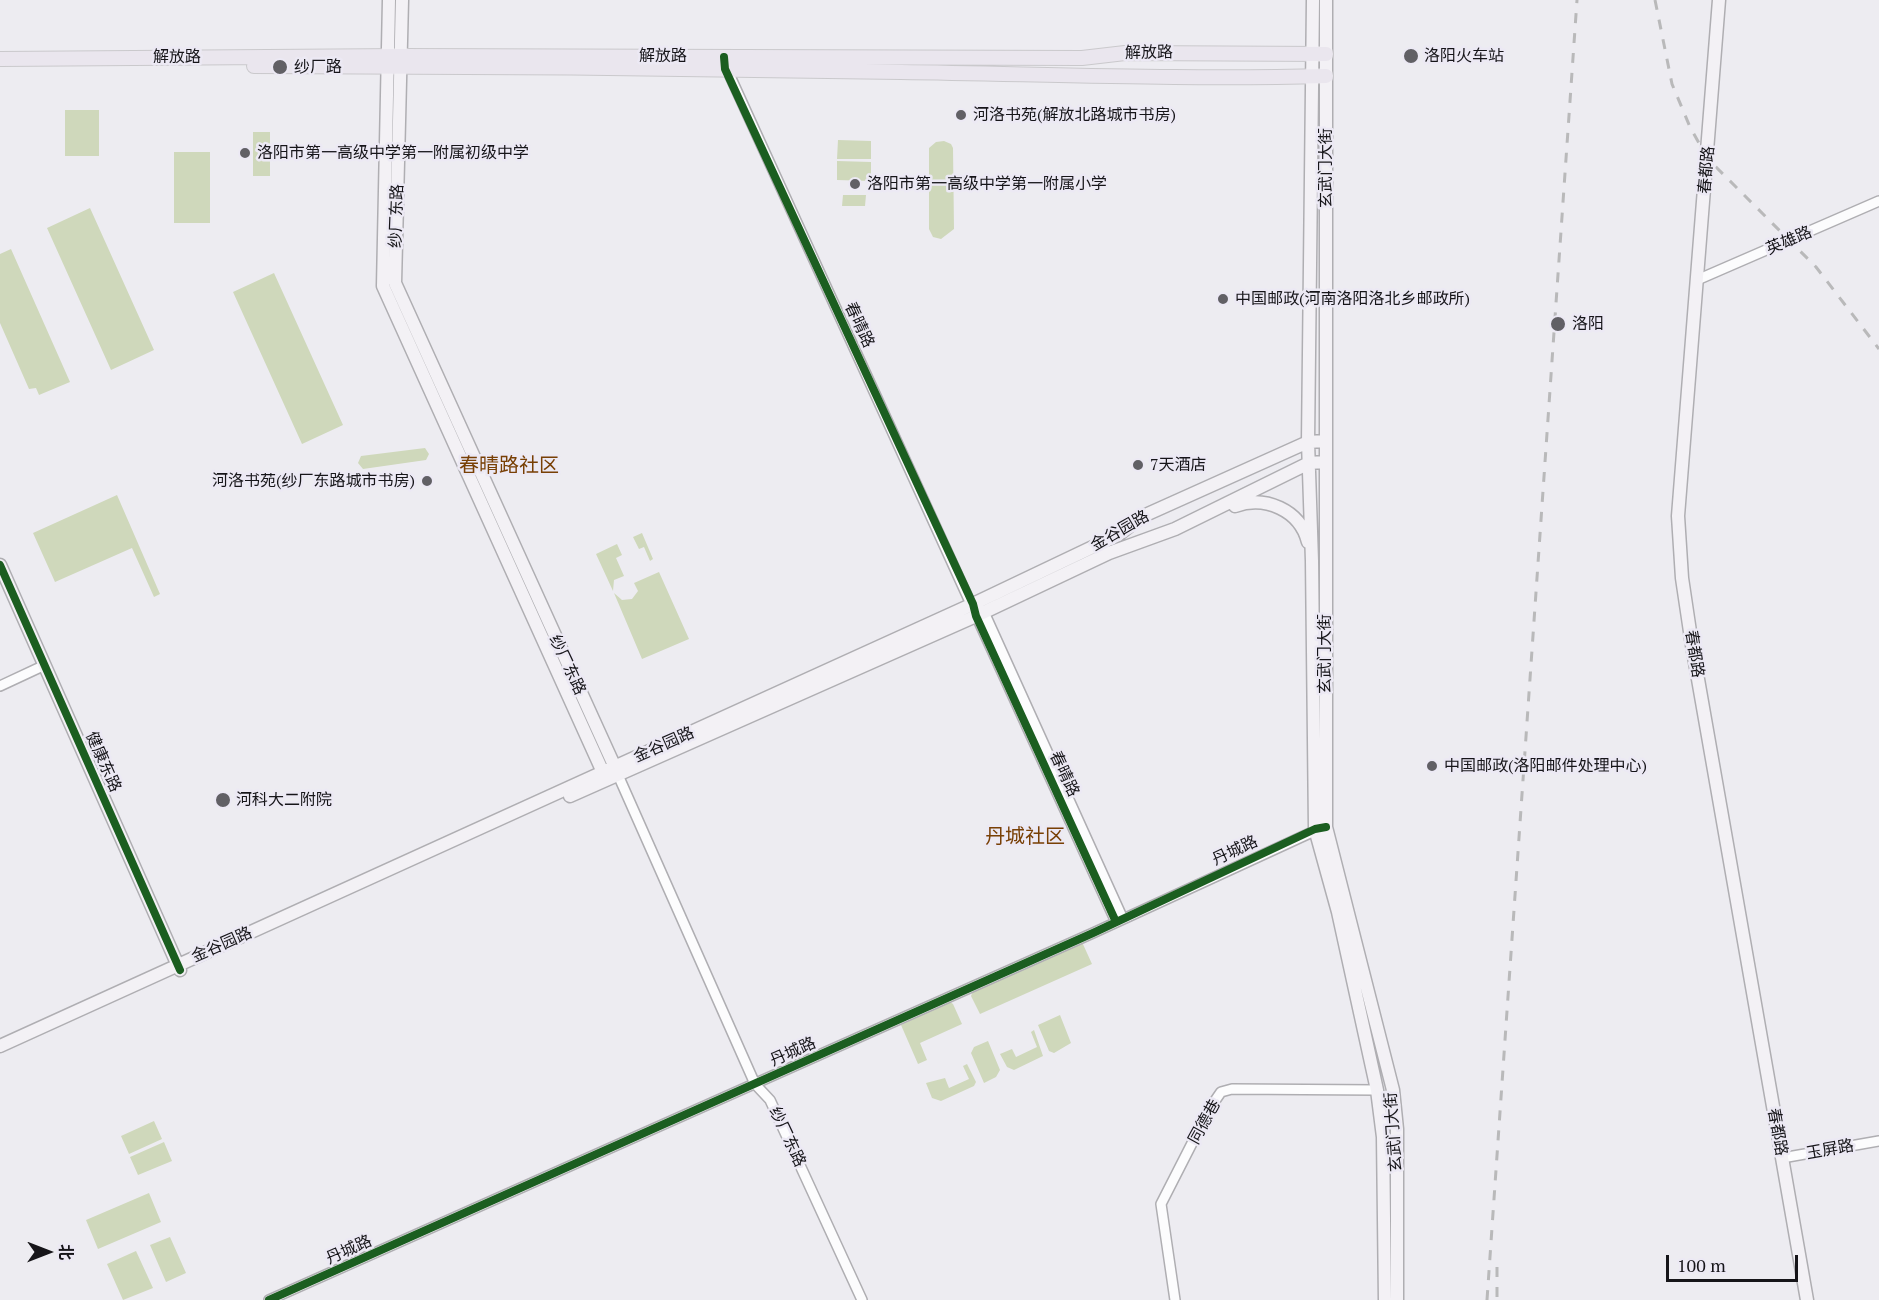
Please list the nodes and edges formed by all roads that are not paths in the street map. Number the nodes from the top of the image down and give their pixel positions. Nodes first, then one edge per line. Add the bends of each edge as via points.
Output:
1 (389, 0) edge
2 (402, 0) edge
3 (1313, 0) edge
4 (1326, 0) edge
5 (1719, 0) edge
6 (1724, 0) edge
7 (1319, 54) junction
8 (0, 59) edge
9 (394, 61) junction
10 (725, 63) junction
11 (0, 66) edge
12 (1319, 76) junction
13 (1879, 201) edge
14 (1700, 279) junction
15 (1325, 441) junction
16 (1308, 442) junction
17 (1325, 462) junction
18 (1309, 463) junction
19 (1200, 518) junction
20 (1312, 561) junction
21 (0, 565) edge
22 (978, 611) junction
23 (45, 665) junction
24 (0, 686) edge
25 (611, 774) junction
26 (1320, 828) junction
27 (1119, 920) junction
28 (179, 968) junction
29 (0, 1046) edge
30 (0, 1053) edge
31 (755, 1084) junction
32 (1377, 1090) junction
33 (1879, 1141) edge
34 (1785, 1158) junction
35 (269, 1300) edge
36 (862, 1300) edge
37 (1175, 1300) edge
38 (1385, 1300) edge
39 (1397, 1300) edge
40 (1807, 1300) edge
41 (1812, 1300) edge

1 - 9 main road, 纱厂东路
2 - 9 main road, 纱厂东路
3 - 7 main road, 玄武门大街
4 - 7 main road, 玄武门大街
5 - 14 main road, 春都路
6 - 14 main road, 春都路
7 - 10 main road, 解放路 via 1125,53 1082,58
7 - 12 main road, 玄武门大街
8 - 9 main road, 解放路
9 - 10 main road, 解放路
9 - 11 main road, 解放路
9 - 25 main road, 纱厂东路 via 395,283
10 - 12 main road, 解放路 via 1127,78
10 - 22 street, 春晴路
12 - 15 main road, 玄武门大街
12 - 16 main road, 玄武门大街
13 - 14 street, 英雄路
14 - 34 main road, 春都路 via 1678,516 1682,578
15 - 16 main road, 金谷园路
15 - 17 main road, 玄武门大街
16 - 18 main road, 玄武门大街
16 - 22 main road, 金谷园路 via 1141,516 1118,535
17 - 18 main road, 金谷园路
17 - 26 main road, 玄武门大街
18 - 19 main road, 金谷园路
18 - 20 main road, 玄武门大街
19 - 20 main road via 1246,502 1270,504 1288,511 1305,531
19 - 22 main road, 金谷园路
20 - 26 main road, 玄武门大街
21 - 23 main road, 健康东路
22 - 25 main road, 金谷园路
22 - 27 street, 春晴路
23 - 24 street
23 - 28 main road, 健康东路
25 - 28 main road, 金谷园路
25 - 31 street, 纱厂东路
26 - 27 street, 丹城路
26 - 32 main road, 玄武门大街
26 - 39 main road, 玄武门大街 via 1393,1090 1397,1129
27 - 31 street, 丹城路
28 - 29 main road, 金谷园路
28 - 30 main road, 金谷园路
31 - 35 street, 丹城路
31 - 36 street, 纱厂东路 via 770,1100
32 - 37 street, 同德巷 via 1221,1092 1161,1204
32 - 38 main road, 玄武门大街 via 1383,1137
33 - 34 street, 玉屏路
34 - 40 main road, 春都路
34 - 41 main road, 春都路

